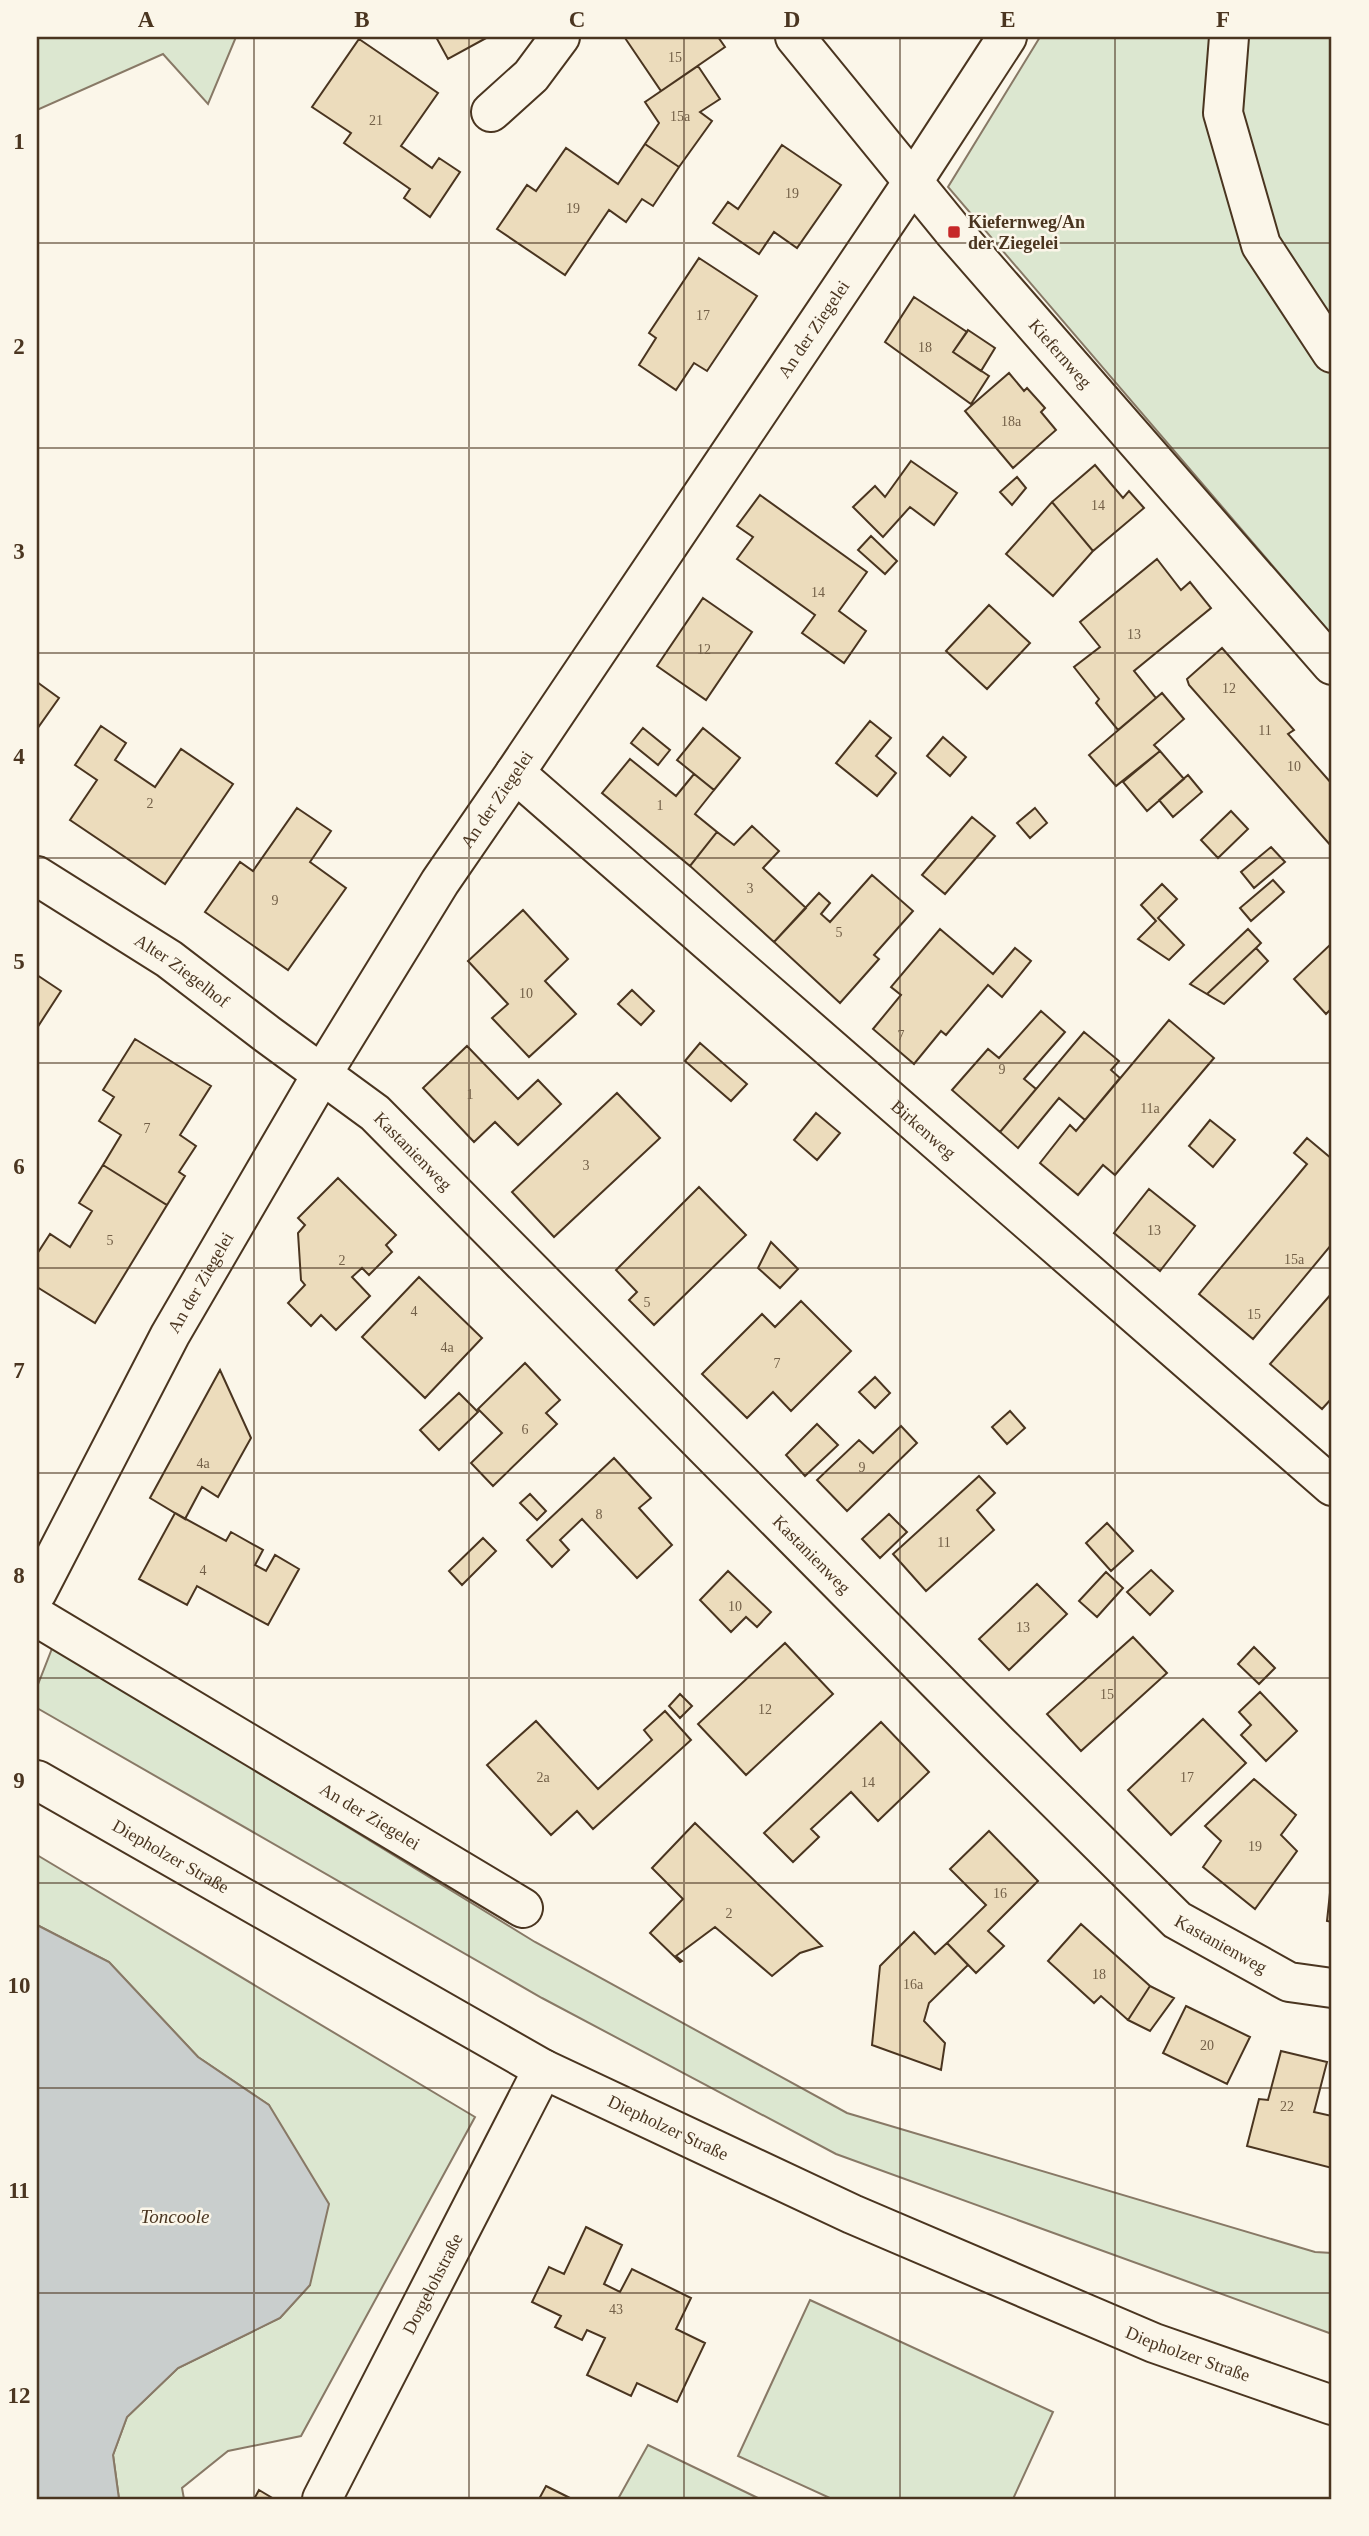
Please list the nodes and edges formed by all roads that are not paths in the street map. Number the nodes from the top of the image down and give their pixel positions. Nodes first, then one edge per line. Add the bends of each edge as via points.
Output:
1 (560, 37) edge
2 (794, 37) edge
3 (1007, 37) edge
4 (1229, 37) edge
5 (491, 112) dead end
6 (912, 183) junction
7 (1332, 353) edge
8 (1332, 665) edge
9 (515, 773) junction
10 (37, 876) edge
11 (322, 1074) junction
12 (1332, 1486) edge
13 (37, 1592) edge
14 (37, 1618) edge
15 (37, 1780) edge
16 (523, 1908) dead end
17 (1332, 1987) edge
18 (543, 2068) junction
19 (1332, 2405) edge
20 (322, 2499) edge

1 - 5 street via 531,76
2 - 6 street, Kiefernweg
3 - 6 street, An der Ziegelei
4 - 7 street via 1223,113 1261,245
6 - 8 street, Kiefernweg
6 - 9 street, An der Ziegelei
9 - 11 street, An der Ziegelei via 440,882
9 - 12 street, Birkenweg
10 - 11 street, Alter Ziegelhof via 169,958
11 - 13 street, An der Ziegelei via 170,1335
11 - 17 street, Kastanienweg via 375,1113 1177,1920 1289,1982
14 - 16 street, An der Ziegelei
15 - 18 street, Diepholzer Straße
18 - 19 street, Diepholzer Straße via 852,2214 1154,2343
18 - 20 street, Dorgelohstraße

